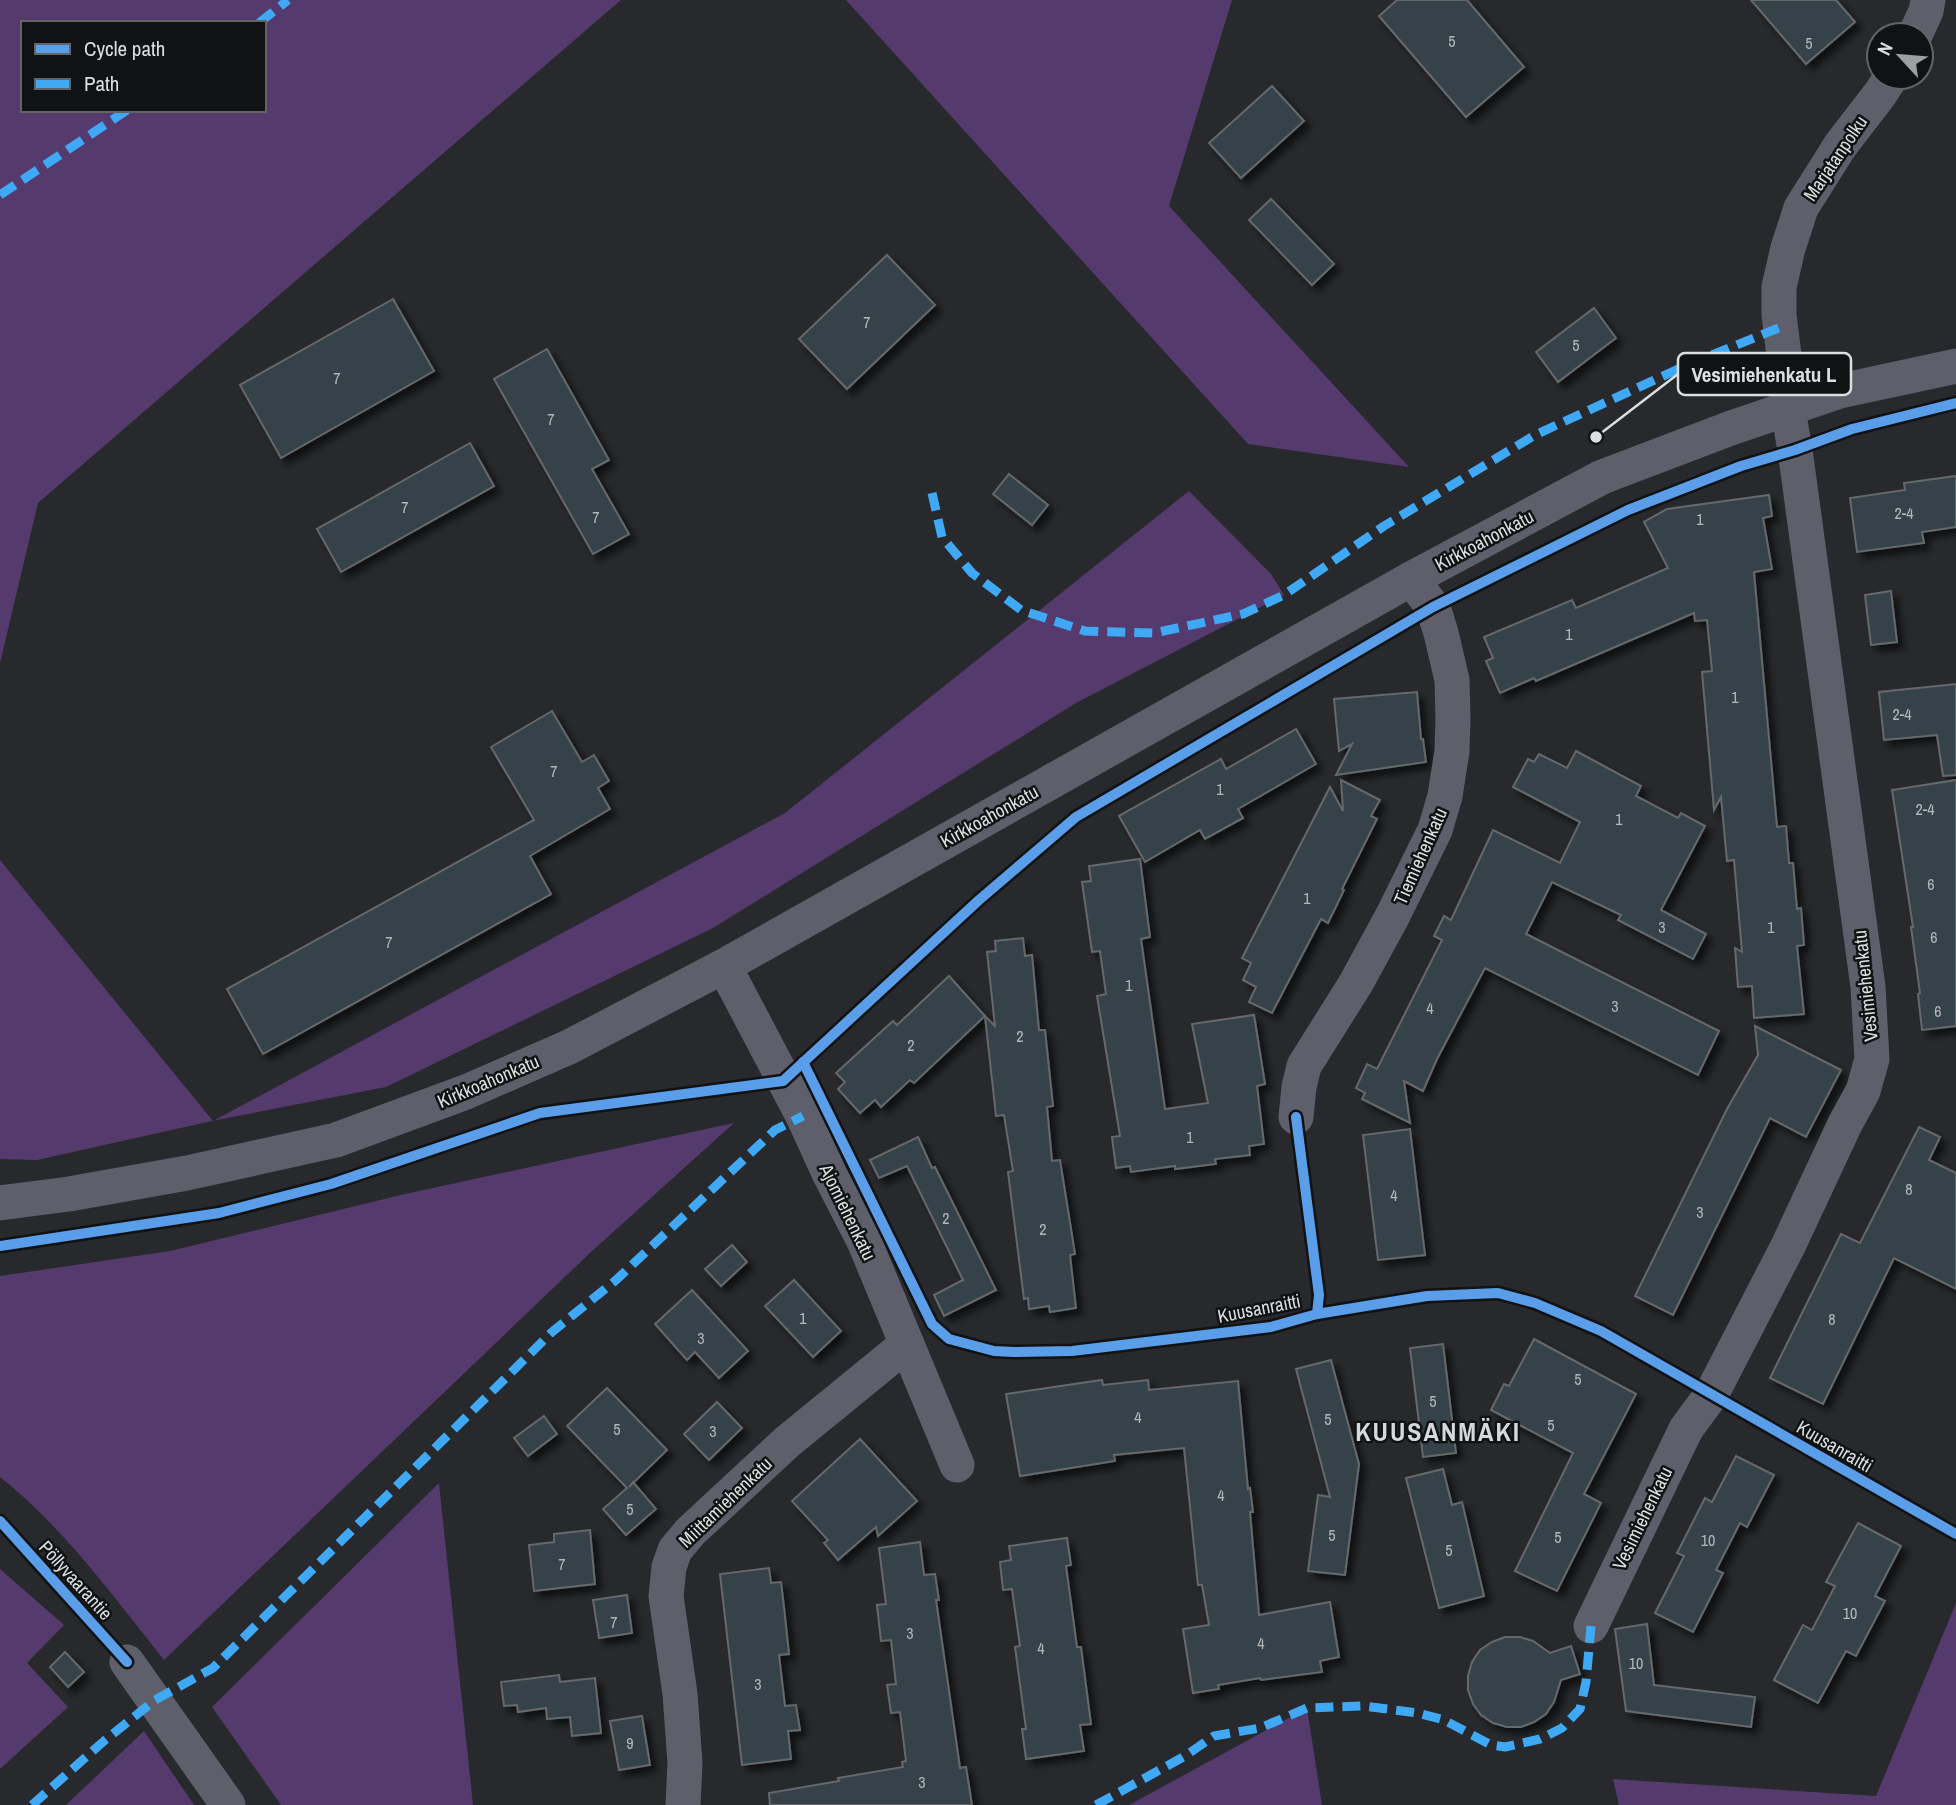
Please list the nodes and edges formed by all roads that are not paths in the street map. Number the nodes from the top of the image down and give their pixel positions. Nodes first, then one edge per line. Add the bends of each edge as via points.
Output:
1 (1928, 0) edge
2 (1921, 21) edge
3 (1882, 91) edge
4 (1956, 366) edge
5 (1788, 410) junction
6 (1411, 579) junction
7 (724, 966) junction
8 (1296, 1117) dead end
9 (0, 1203) edge
10 (907, 1344) junction
11 (957, 1465) dead end
12 (1591, 1626) dead end
13 (127, 1662) dead end
14 (228, 1805) edge
15 (683, 1805) edge

1 - 2 street
3 - 5 street, Marjatanpolku via 1801,208 1788,248 1779,296
4 - 5 street, Kirkkoahonkatu via 1840,391
5 - 6 street, Kirkkoahonkatu via 1602,477
5 - 12 street, Vesimiehenkatu via 1868,987 1872,1059 1863,1091 1788,1246 1712,1395 1686,1429
6 - 7 street, Kirkkoahonkatu
6 - 8 street, Tiemiehenkatu via 1433,607 1452,680 1452,740 1445,796 1435,830 1392,917 1304,1066
7 - 9 street, Kirkkoahonkatu via 569,1046 466,1092 336,1140 187,1173
7 - 10 street, Ajomiehenkatu via 864,1241
10 - 11 street, Ajomiehenkatu
10 - 15 street, Miittamiehenkatu via 788,1443 675,1550 666,1596 680,1694
13 - 14 street

